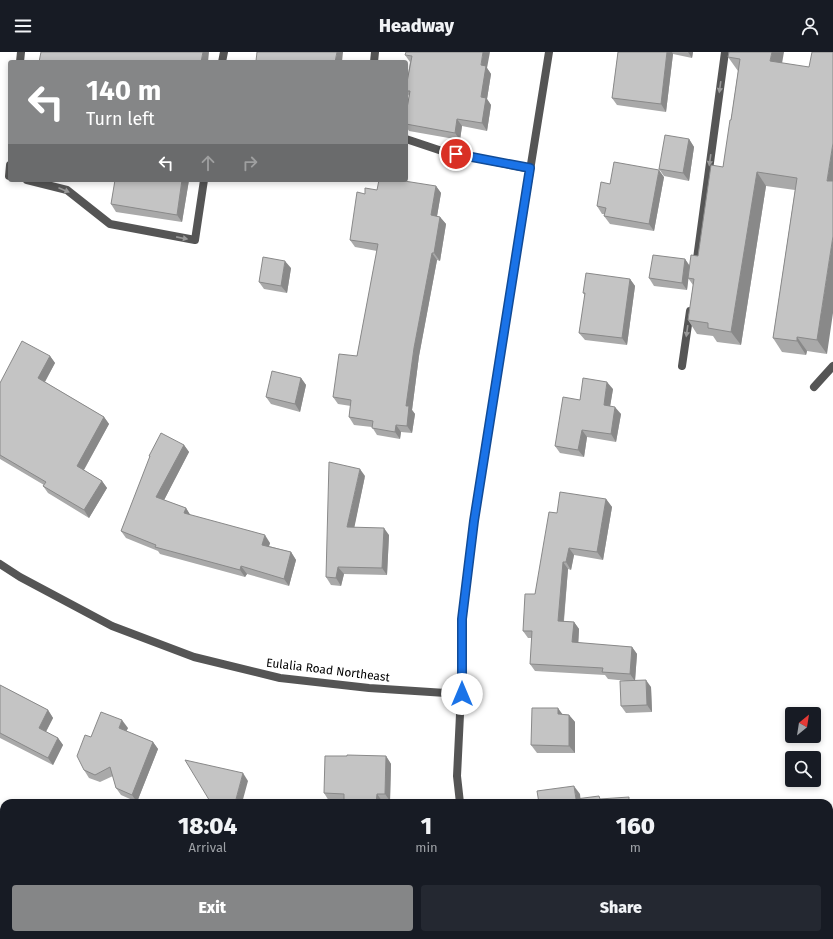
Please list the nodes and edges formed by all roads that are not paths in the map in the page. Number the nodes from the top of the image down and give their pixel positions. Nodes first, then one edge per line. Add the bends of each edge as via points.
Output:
1 (549, 52) edge
2 (725, 52) edge
3 (408, 140) edge
4 (530, 168) junction
5 (35, 182) edge
6 (204, 182) edge
7 (695, 271) edge
8 (691, 303) edge
9 (682, 366) dead end
10 (833, 366) edge
11 (814, 387) dead end
12 (0, 564) edge
13 (462, 694) junction
14 (460, 799) edge

1 - 4 street
2 -> 7 street
3 - 4 street via 442,151
4 - 13 street via 473,530 462,619
5 -> 6 street via 67,190 110,224 195,240
8 -> 9 street
10 - 11 street
12 - 13 street, Eulalia Road Northeast via 112,626 194,657 280,678 369,688
13 - 14 street via 457,776

